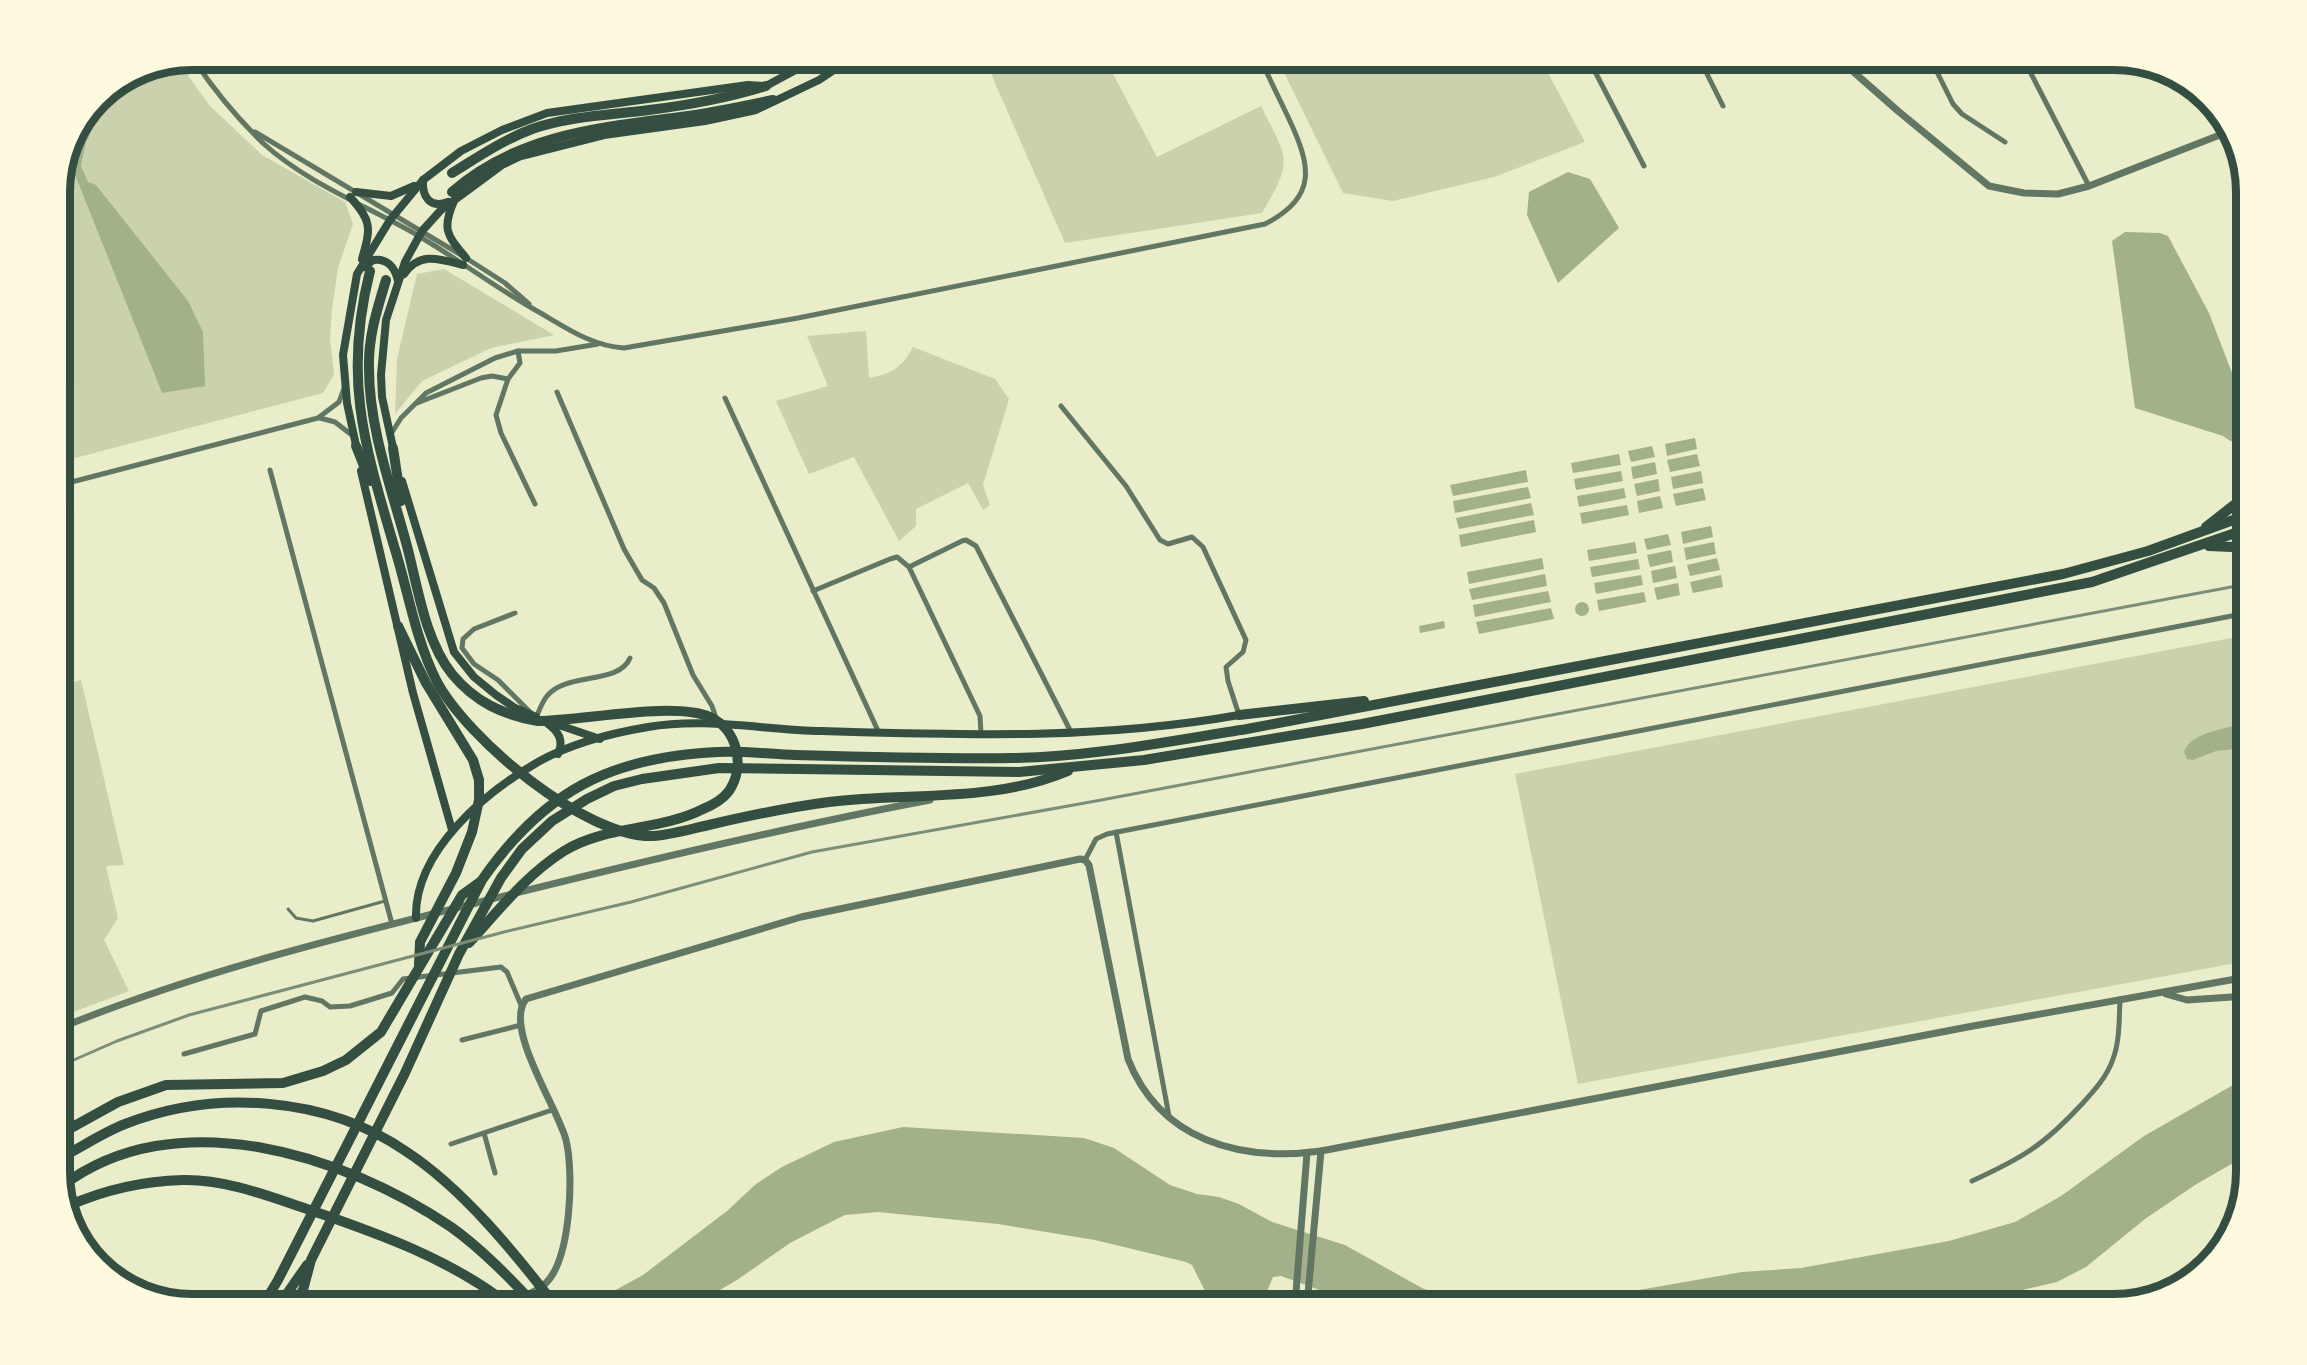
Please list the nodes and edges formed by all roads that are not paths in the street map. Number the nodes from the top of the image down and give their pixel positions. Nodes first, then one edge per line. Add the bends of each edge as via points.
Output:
1 (201, 71) edge
2 (794, 71) edge
3 (831, 71) edge
4 (1266, 71) edge
5 (1595, 71) edge
6 (1706, 71) edge
7 (1853, 71) edge
8 (1937, 71) edge
9 (2030, 71) edge
10 (766, 86) junction
11 (774, 100) joint
12 (1723, 106) dead end
13 (251, 130) junction
14 (2221, 134) edge
15 (2005, 142) dead end
16 (1644, 166) dead end
17 (452, 173) dead end
18 (423, 180) junction
19 (2089, 186) junction
20 (353, 195) junction
21 (454, 196) junction
22 (392, 217) junction
23 (420, 234) junction
24 (465, 262) junction
25 (370, 271) dead end
26 (357, 274) junction
27 (386, 280) dead end
28 (398, 283) junction
29 (600, 344) junction
30 (518, 351) junction
31 (508, 379) junction
32 (345, 384) junction
33 (557, 392) dead end
34 (725, 398) dead end
35 (412, 405) junction
36 (1061, 406) dead end
37 (318, 418) junction
38 (390, 436) junction
39 (355, 441) junction
40 (393, 448) junction
41 (270, 470) dead end
42 (71, 482) edge
43 (535, 504) dead end
44 (2236, 504) edge
45 (2236, 518) edge
46 (2199, 533) junction
47 (2236, 533) edge
48 (2203, 545) junction
49 (2236, 545) edge
50 (410, 559) junction
51 (909, 567) junction
52 (401, 569) junction
53 (813, 591) junction
54 (515, 613) dead end
55 (2236, 615) edge
56 (398, 626) junction
57 (630, 658) dead end
58 (1401, 700) junction
59 (1239, 715) junction
60 (540, 719) junction
61 (717, 722) junction
62 (879, 733) junction
63 (981, 734) junction
64 (1072, 735) junction
65 (600, 739) junction
66 (558, 754) junction
67 (1076, 767) junction
68 (952, 796) junction
69 (452, 830) junction
70 (1116, 832) junction
71 (1085, 860) junction
72 (482, 880) junction
73 (385, 901) junction
74 (288, 909) dead end
75 (416, 918) junction
76 (392, 924) junction
77 (459, 954) junction
78 (419, 964) junction
79 (2236, 979) edge
80 (2164, 993) junction
81 (2236, 997) edge
82 (2120, 999) junction
83 (521, 1005) junction
84 (71, 1024) edge
85 (521, 1025) junction
86 (462, 1040) dead end
87 (184, 1054) dead end
88 (552, 1110) junction
89 (1169, 1116) junction
90 (71, 1127) edge
91 (484, 1133) junction
92 (451, 1144) dead end
93 (1321, 1151) junction
94 (71, 1152) edge
95 (1307, 1153) junction
96 (495, 1173) dead end
97 (71, 1180) edge
98 (1972, 1181) dead end
99 (75, 1203) edge
100 (311, 1260) junction
101 (269, 1294) edge
102 (287, 1294) edge
103 (300, 1294) edge
104 (493, 1294) edge
105 (524, 1294) edge
106 (527, 1294) edge
107 (546, 1294) edge
108 (1297, 1294) edge
109 (1308, 1294) edge

1 - 13 street
2 - 10 main road
3 - 11 main road
4 - 29 street via 1303,149 1306,168 1305,185 1288,209 1265,224 679,340 624,348
5 - 16 street
6 - 12 street
7 - 19 street via 1989,186 2042,194
8 - 15 street via 1958,109
9 - 19 street
10 - 17 highway via 714,99 586,116 542,126 495,146
10 - 18 main road via 748,85 547,113 461,151
11 - 21 highway via 595,127 546,139 487,166
13 - 20 street
13 - 20 street via 291,164
14 - 19 street
18 - 20 main road via 391,196
18 - 21 main road via 423,194 428,201 441,205
18 - 22 main road
20 - 22 street
20 - 26 main road via 365,213 369,235
21 - 23 main road
21 - 24 main road via 447,232
22 - 23 street
22 - 26 main road
23 - 24 street
23 - 28 main road
24 - 28 main road via 426,258 408,269
24 - 29 street via 505,283 537,311
25 - 52 highway via 357,343 358,402
26 - 28 main road via 369,262 385,261 394,269
26 - 32 main road via 345,333
27 - 50 highway via 370,334 369,372 377,429
28 - 38 main road via 386,320 381,375
29 - 30 street via 556,351
30 - 31 street via 518,369
30 - 35 street via 448,380
31 - 35 street via 481,378
31 - 43 street via 497,408 497,422
32 - 37 street via 339,402
32 - 39 main road
33 - 61 street via 624,549 642,580 654,588 664,603
34 - 53 street
35 - 38 street
36 - 59 street via 1126,486 1160,540 1168,544 1192,537 1203,547 1246,640 1243,651 1226,667
37 - 39 street via 335,422
37 - 42 street
38 - 40 main road
39 - 52 highway
39 - 56 main road
40 - 50 highway
40 - 60 main road via 460,663 515,708
41 - 73 street
44 - 46 highway
45 - 46 highway
46 - 58 highway via 2062,574
47 - 48 highway
48 - 49 highway
48 - 67 highway via 2092,582 1942,613 1362,724 1144,760
50 - 77 highway via 442,660 469,692 498,711 516,717 562,721 680,711 708,716 731,733 738,761 728,792 711,805 680,818 593,837 564,851 524,882
51 - 53 street via 897,557
51 - 63 street via 980,716
51 - 64 street via 962,541 976,546
52 - 68 highway via 419,639 437,682 475,734 539,785 605,827 652,836 802,806
53 - 62 street
54 - 60 street via 474,629 463,639 462,648 474,664
55 - 70 street
56 - 69 main road
56 - 78 highway via 414,662 473,760 479,780 472,832 456,873 420,942
57 - 60 street via 619,671 555,689 547,696
58 - 59 highway
58 - 72 highway via 1247,729 1074,754 1014,758 718,752 644,762 581,785 542,810 506,846
59 - 64 main road
60 - 65 main road
60 - 66 main road via 559,734
61 - 62 main road via 781,731
61 - 65 main road via 647,727
62 - 63 main road
63 - 64 main road
65 - 66 main road
66 - 69 main road via 514,777
67 - 68 highway via 1045,780
67 - 77 highway via 1019,772 719,768 614,786 552,821 522,849 501,878
68 - 75 street via 757,834
69 - 75 main road via 425,877
70 - 71 street via 1096,839
70 - 89 street
71 - 83 street via 801,917 535,996
71 - 89 street via 1128,1059 1145,1093
72 - 78 highway via 462,895
72 - 101 highway
73 - 74 lane via 313,921 296,918
73 - 76 street
75 - 76 street
76 - 84 street via 282,953
77 - 100 highway via 405,1073
78 - 90 highway via 381,1032 346,1060 323,1071 265,1084 166,1085 118,1102
79 - 80 street
80 - 81 street via 2187,1000
80 - 82 street
82 - 93 street
82 - 98 street via 2113,1061 2101,1082 2053,1136 2017,1160
83 - 85 street
83 - 87 street via 507,972 501,968 403,980 392,993 350,1006 330,1007 322,1000 305,997 268,1007 261,1011 255,1034
85 - 86 street
85 - 88 street
88 - 91 street
88 - 106 street via 566,1141 567,1233 561,1257 545,1284
89 - 95 street via 1201,1139 1232,1150
91 - 92 street
91 - 96 street
93 - 95 street
93 - 109 street
94 - 107 highway via 125,1124 176,1108 234,1102 316,1111 410,1153 507,1247
95 - 108 street
97 - 105 highway via 91,1166 147,1147 215,1142 302,1157 391,1192 453,1229
99 - 104 highway via 94,1194 142,1183 185,1180 222,1184 262,1193 379,1234 478,1282
100 - 102 highway
100 - 103 highway

